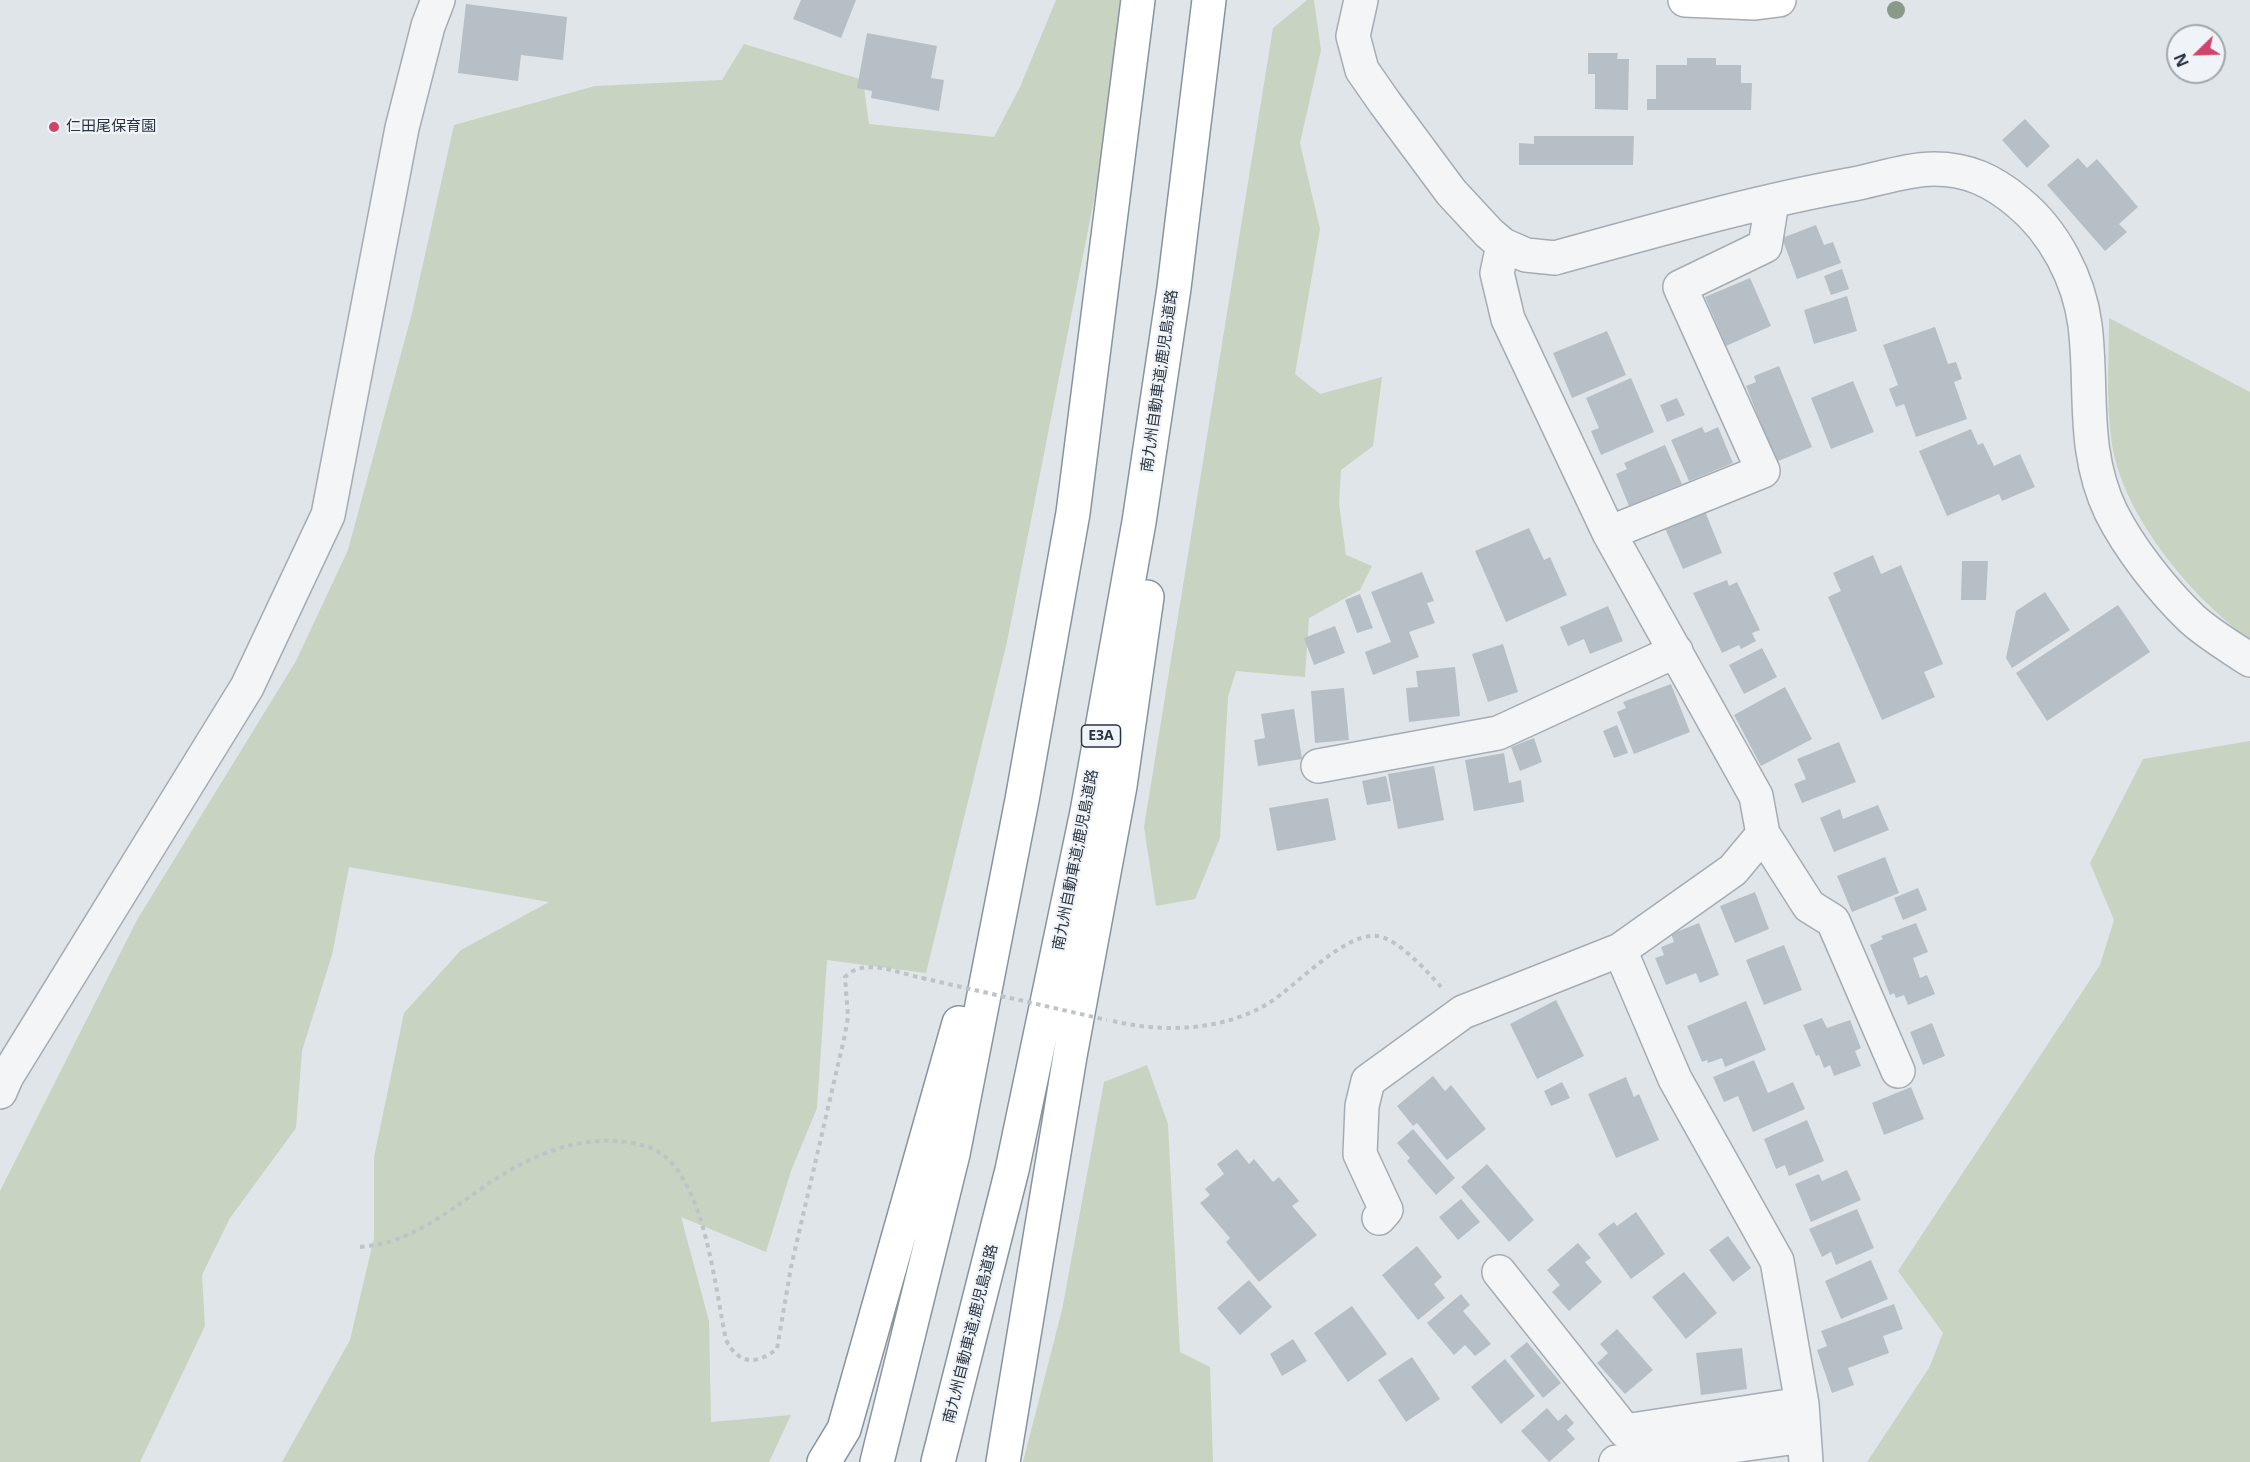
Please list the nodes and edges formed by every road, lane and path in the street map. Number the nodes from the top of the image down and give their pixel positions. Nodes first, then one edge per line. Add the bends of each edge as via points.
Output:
1 (438, 0) edge
2 (1138, 0) edge
3 (1209, 0) edge
4 (1361, 0) edge
5 (1685, 0) edge
6 (1763, 1) edge
7 (1204, 55) junction
8 (1772, 202) junction
9 (1503, 245) junction
10 (1609, 533) junction
11 (1676, 651) junction
12 (2250, 660) edge
13 (1318, 766) dead end
14 (1022, 800) junction
15 (1763, 834) junction
16 (1620, 950) junction
17 (1463, 1012) junction
18 (1898, 1071) dead end
19 (0, 1092) edge
20 (1379, 1218) dead end
21 (360, 1247) dead end
22 (1499, 1272) dead end
23 (1802, 1404) junction
24 (1805, 1449) edge
25 (824, 1462) edge
26 (877, 1462) edge
27 (938, 1462) edge
28 (1004, 1462) edge
29 (1616, 1462) edge

1 - 19 street via 402,128 328,515 247,687
2 - 14 main road via 1073,513
3 - 7 main road, 南九州自動車道;鹿児島道路 / E3A
4 - 9 street via 1353,36 1362,70 1451,192
5 - 6 main road
7 - 27 main road, 南九州自動車道;鹿児島道路 / E3A via 1139,522 1087,812 1012,1170
7 - 28 main road via 1172,425 1120,786 1070,1056
8 - 9 street via 1555,258 1526,255
8 - 10 street via 1765,246 1680,287 1763,471
8 - 12 street via 1933,169 1969,172 1998,186 2029,211 2058,247 2074,282 2085,325 2087,412 2093,453 2111,512 2149,571 2193,620
9 - 10 street via 1497,273 1508,319
10 - 11 street
11 - 13 street via 1498,733
11 - 15 street via 1756,796
14 - 25 main road via 844,1429
14 - 26 main road via 953,1154
15 - 16 street via 1733,870
15 - 18 street via 1809,906 1833,921
16 - 17 street
16 - 23 street via 1675,1080 1778,1261
17 - 20 street via 1368,1081 1362,1106 1360,1154 1386,1210
17 - 21 path, bridge via 1417,959 1378,936 1356,939 1268,1004 1225,1020 1172,1029 1143,1028 865,966 853,969 845,977 848,1017 844,1039 791,1267 777,1349 764,1359 747,1360 734,1354 726,1340 696,1208 686,1186 661,1153 636,1145 612,1140 547,1151 508,1171 405,1238
22 - 23 street via 1625,1431
23 - 24 street
24 - 29 street

